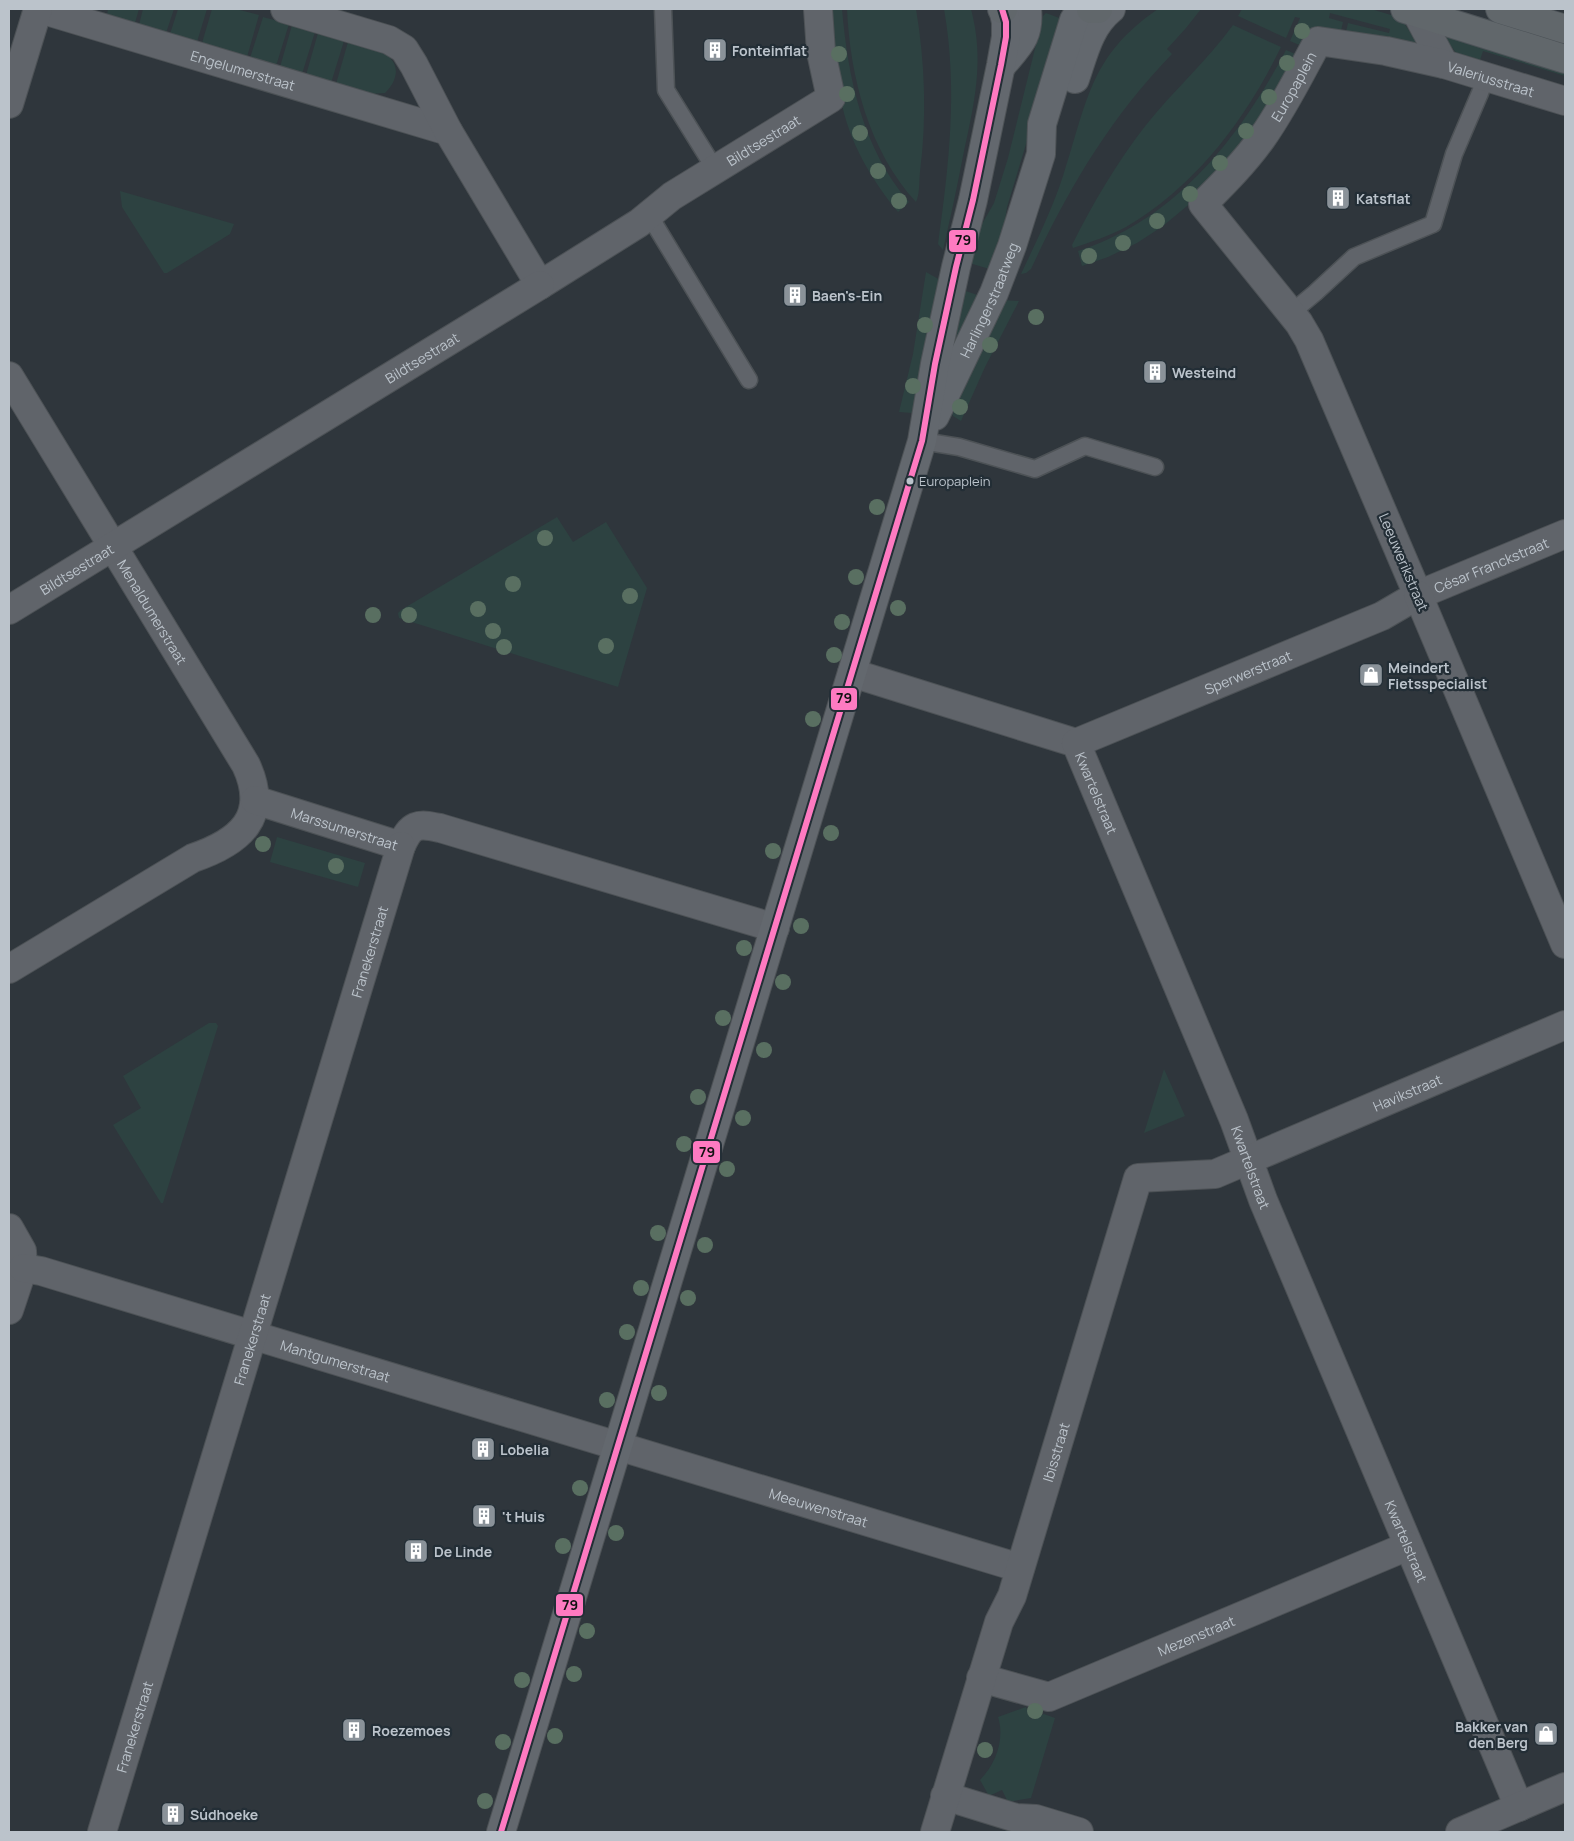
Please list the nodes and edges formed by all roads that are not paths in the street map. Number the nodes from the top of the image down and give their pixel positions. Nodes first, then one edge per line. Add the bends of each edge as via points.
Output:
1 (39, 9) edge
2 (285, 9) edge
3 (663, 9) edge
4 (818, 9) edge
5 (1002, 9) edge
6 (1027, 9) edge
7 (1081, 9) edge
8 (1090, 9) edge
9 (1098, 9) edge
10 (1111, 9) edge
11 (1500, 9) edge
12 (1410, 10) edge
13 (1565, 28) edge
14 (1565, 59) edge
15 (1444, 64) junction
16 (1001, 65) junction
17 (1486, 77) junction
18 (1565, 101) edge
19 (9, 104) edge
20 (448, 131) junction
21 (1041, 154) junction
22 (715, 169) junction
23 (1203, 204) joint
24 (649, 215) junction
25 (540, 285) junction
26 (1291, 313) junction
27 (9, 376) edge
28 (749, 380) dead end
29 (922, 441) junction
30 (1156, 467) dead end
31 (1565, 534) edge
32 (112, 547) junction
33 (1418, 595) junction
34 (9, 610) edge
35 (852, 673) junction
36 (1076, 743) junction
37 (255, 800) junction
38 (401, 846) junction
39 (775, 928) junction
40 (1565, 944) edge
41 (9, 969) edge
42 (1565, 1025) edge
43 (1248, 1160) junction
44 (9, 1228) edge
45 (23, 1268) junction
46 (9, 1310) edge
47 (252, 1335) junction
48 (618, 1446) junction
49 (1408, 1546) junction
50 (1020, 1568) junction
51 (981, 1678) junction
52 (1565, 1787) edge
53 (945, 1796) junction
54 (1519, 1807) junction
55 (102, 1832) edge
56 (501, 1832) edge
57 (934, 1832) edge
58 (1079, 1832) edge
59 (1460, 1832) edge

1 - 19 street
1 - 20 street, Engelumerstraat
2 - 20 street via 389,40 404,49
3 - 22 lane via 666,90
4 - 22 street, Bildtsestraat via 821,52 831,98
5 - 16 main road, Harlingerstraatweg via 1006,37
6 - 16 main road via 1027,29 1022,43
7 - 21 main road, Harlingerstraatweg via 1074,20 1042,124
8 - 9 main road
10 - 21 main road, Harlingerstraatweg via 1090,34 1059,128
11 - 13 main road
12 - 14 main road, Valeriusstraat
12 - 15 street, Valeriusstraat
15 - 17 street, Valeriusstraat
15 - 23 street, Europaplein via 1318,41 1262,139
16 - 29 main road, Harlingerstraatweg via 974,200 935,364
17 - 18 street, Valeriusstraat
17 - 26 lane via 1454,154 1433,224 1354,257
20 - 25 street
21 - 29 main road, Harlingerstraatweg via 1000,280
22 - 24 street, Bildtsestraat
23 - 26 street, Leeuwerikstraat
24 - 25 street, Bildtsestraat
24 - 28 lane
25 - 32 street, Bildtsestraat
26 - 33 street, Leeuwerikstraat via 1309,340
27 - 32 street, Menaldumerstraat
29 - 30 lane via 959,447 1035,469 1086,446
29 - 35 main road, Harlingerstraatweg
31 - 33 street, César Franckstraat
32 - 34 street, Bildtsestraat
32 - 37 street, Menaldumerstraat via 246,765 253,780
33 - 36 street, Sperwerstraat via 1382,616
33 - 40 street, Leeuwerikstraat
35 - 36 street, Kwartelstraat
35 - 39 main road, Harlingerstraatweg
36 - 43 street, Kwartelstraat
37 - 38 street, Marssumerstraat
37 - 41 street via 251,817 236,838 193,858
38 - 39 street, Marssumerstraat via 408,832 417,825 440,828
38 - 47 street, Franekerstraat
39 - 48 main road, Harlingerstraatweg
42 - 43 street, Havikstraat
43 - 49 street, Kwartelstraat
43 - 50 street, Ibisstraat via 1215,1174 1138,1178
44 - 45 street via 22,1251
45 - 46 street
45 - 47 street, Mantgumerstraat
47 - 48 street, Mantgumerstraat
47 - 55 street, Franekerstraat
48 - 50 street, Meeuwenstraat
48 - 56 main road, Harlingerstraatweg
49 - 51 street, Mezenstraat via 1049,1697
49 - 54 street, Kwartelstraat
50 - 51 street, Ibisstraat
51 - 53 street, Ibisstraat
52 - 54 street
53 - 57 street, Ibisstraat
53 - 58 street via 1016,1818 1036,1819
54 - 59 street

